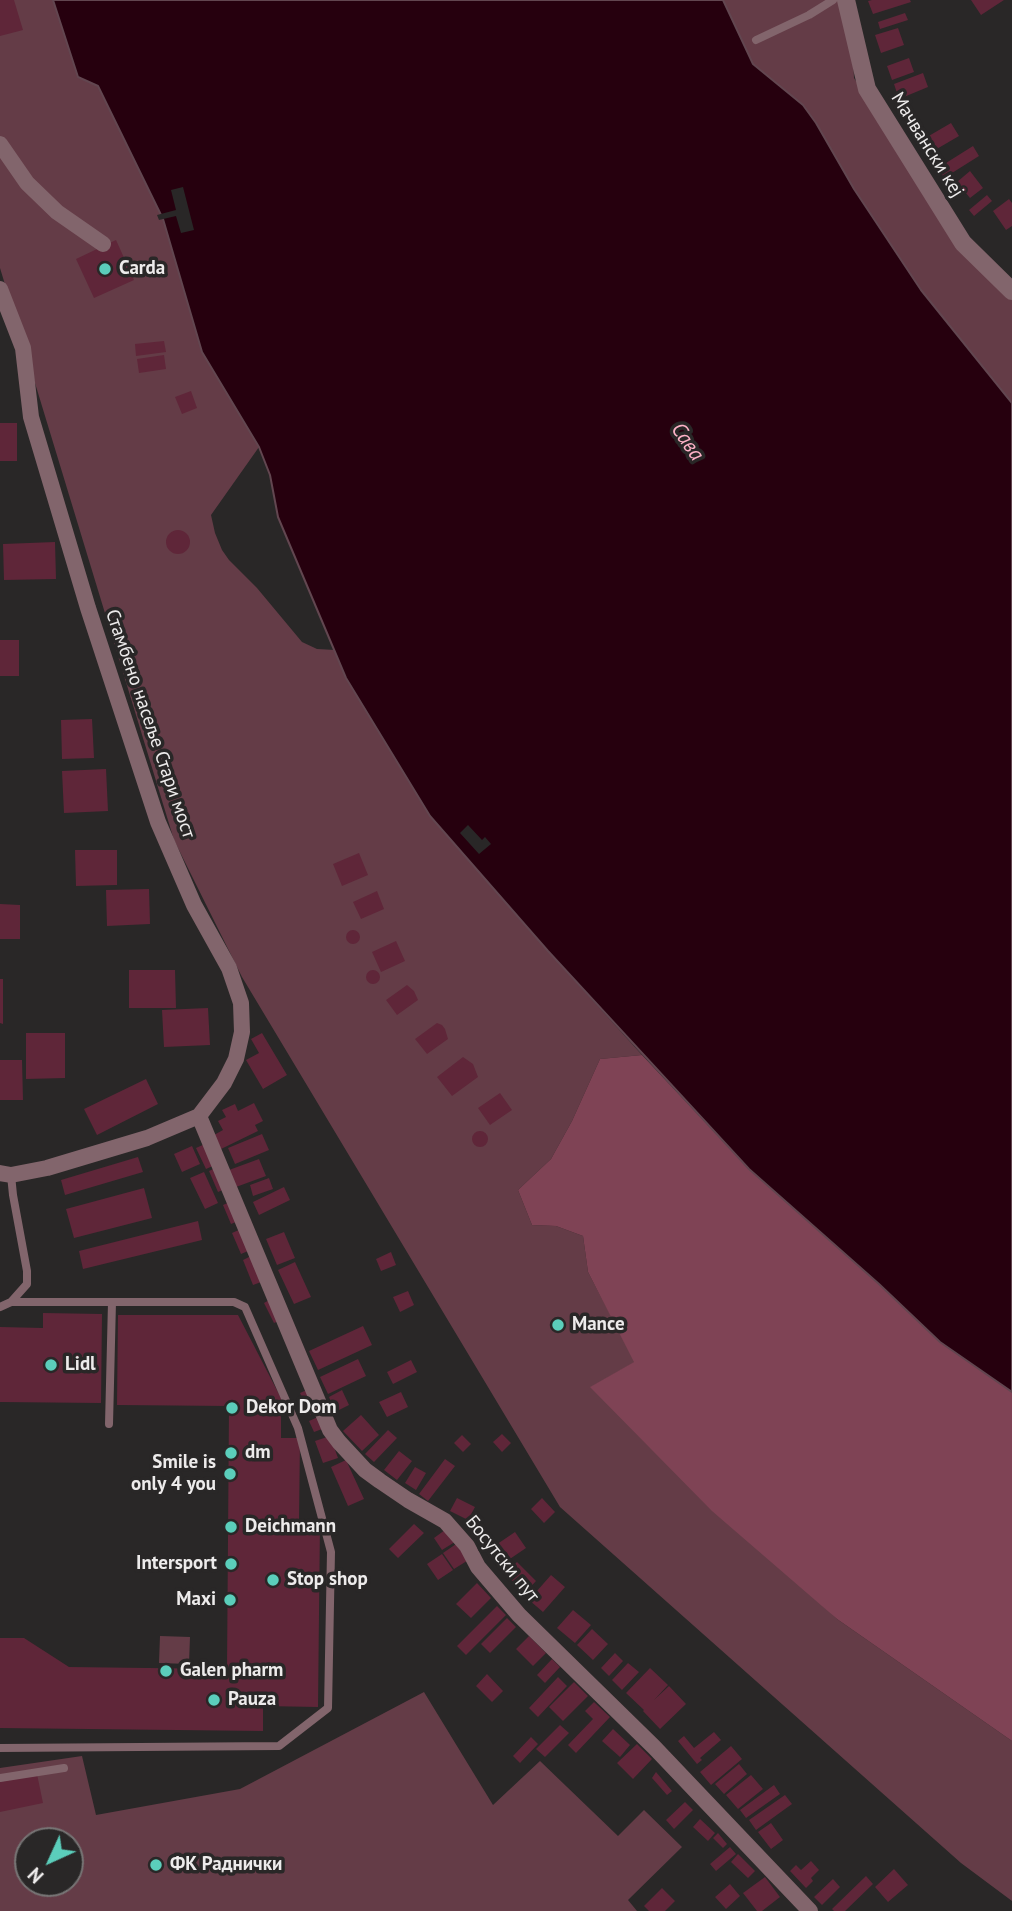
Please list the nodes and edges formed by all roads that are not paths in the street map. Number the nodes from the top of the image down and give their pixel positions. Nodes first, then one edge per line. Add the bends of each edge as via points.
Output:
1 (833, 0) edge
2 (846, 0) edge
3 (756, 40) dead end
4 (0, 144) edge
5 (103, 244) dead end
6 (0, 289) edge
7 (1012, 291) edge
8 (200, 1116) junction
9 (6, 1174) edge
10 (11, 1302) junction
11 (112, 1302) junction
12 (0, 1307) edge
13 (109, 1424) dead end
14 (0, 1748) edge
15 (64, 1768) dead end
16 (0, 1778) edge
17 (810, 1911) edge

1 - 3 lane
2 - 7 street, Мачвански кеј via 867,89 963,243
4 - 5 street via 27,183 57,212
6 - 8 street, Стамбено насеље Стари мост via 23,348 31,417 158,822 194,905 229,968 241,1003 243,1032 236,1059
8 - 9 street via 147,1138 47,1168
8 - 17 street, Босутски пут via 330,1430 339,1442 380,1481 445,1521 519,1615 654,1747
9 - 10 lane via 27,1270 27,1284
10 - 11 lane
10 - 12 lane
11 - 13 lane
11 - 14 lane via 234,1302 244,1307 298,1428 331,1552 328,1709 279,1746
15 - 16 lane

